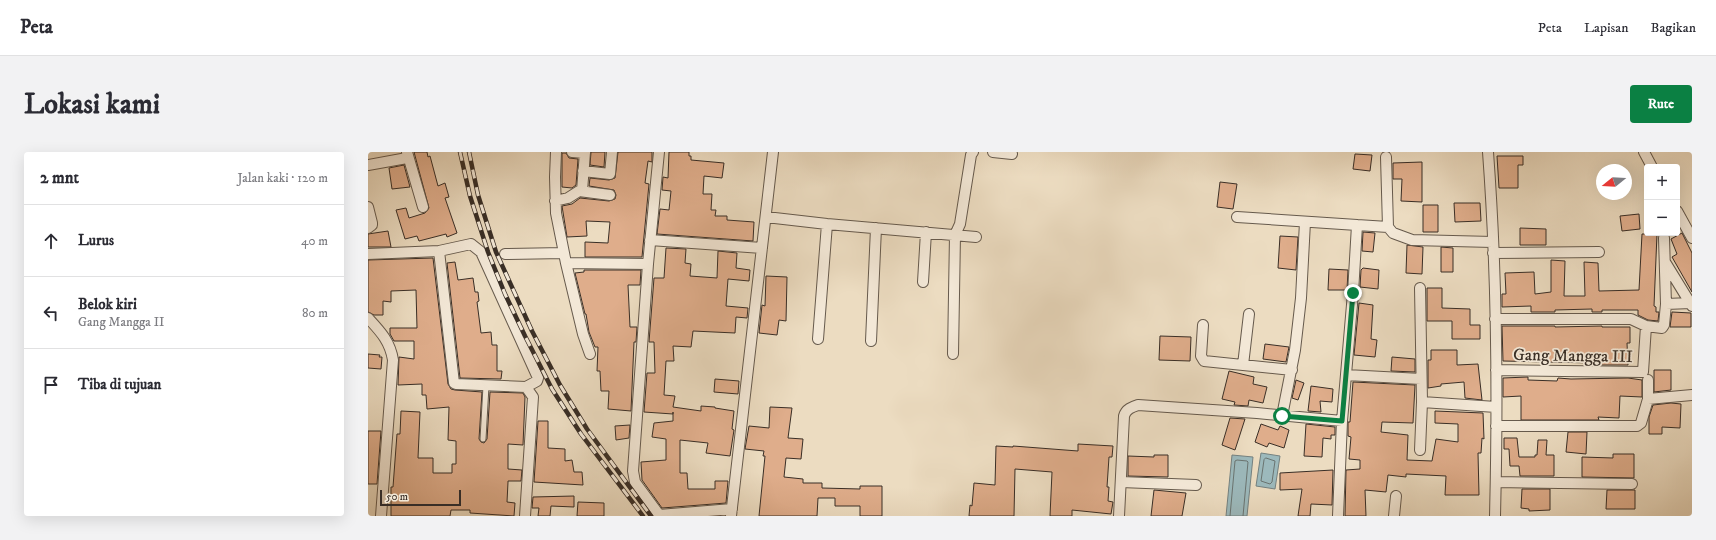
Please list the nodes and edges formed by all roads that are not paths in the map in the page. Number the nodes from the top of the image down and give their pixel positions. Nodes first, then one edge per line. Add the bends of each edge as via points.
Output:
1 (556, 152) edge
2 (572, 152) edge
3 (612, 152) edge
4 (659, 152) edge
5 (773, 152) edge
6 (973, 152) edge
7 (993, 152) edge
8 (1488, 152) edge
9 (1644, 152) edge
10 (585, 153) edge
11 (1012, 154) dead end
12 (407, 155) edge
13 (1386, 157) dead end
14 (1650, 164) edge
15 (368, 165) edge
16 (584, 171) junction
17 (582, 191) junction
18 (610, 195) dead end
19 (555, 201) junction
20 (368, 207) edge
21 (423, 207) dead end
22 (766, 217) junction
23 (1237, 217) dead end
24 (1680, 217) edge
25 (1305, 222) junction
26 (827, 224) junction
27 (1357, 225) junction
28 (1388, 227) junction
29 (368, 228) edge
30 (876, 228) junction
31 (926, 232) junction
32 (955, 235) junction
33 (976, 237) dead end
34 (1664, 238) dead end
35 (1692, 238) edge
36 (650, 240) junction
37 (1493, 242) junction
38 (762, 248) junction
39 (439, 251) junction
40 (1599, 252) dead end
41 (1494, 253) junction
42 (368, 254) edge
43 (505, 254) dead end
44 (565, 258) junction
45 (1666, 262) junction
46 (648, 264) junction
47 (922, 282) dead end
48 (1420, 288) dead end
49 (1666, 304) junction
50 (1691, 304) edge
51 (1249, 314) dead end
52 (368, 318) edge
53 (1495, 319) junction
54 (1203, 325) dead end
55 (1646, 326) junction
56 (818, 339) dead end
57 (871, 341) dead end
58 (590, 354) dead end
59 (953, 354) dead end
60 (1243, 365) junction
61 (1292, 370) junction
62 (1496, 370) junction
63 (1346, 375) junction
64 (1421, 379) junction
65 (1648, 380) dead end
66 (486, 386) junction
67 (526, 387) junction
68 (1692, 395) edge
69 (1648, 399) junction
70 (1422, 402) junction
71 (1496, 407) junction
72 (1282, 416) junction
73 (1342, 421) junction
74 (1496, 426) junction
75 (483, 439) dead end
76 (1420, 450) dead end
77 (1121, 482) junction
78 (1496, 482) junction
79 (1632, 484) dead end
80 (1196, 485) dead end
81 (1396, 496) dead end
82 (732, 513) edge
83 (381, 516) edge
84 (525, 516) edge
85 (660, 516) edge
86 (1119, 516) edge
87 (1338, 516) edge
88 (1394, 516) edge
89 (1495, 516) edge

1 - 19 street
2 - 10 street
3 - 16 street via 610,174
4 - 36 street
5 - 22 street
6 - 32 street via 960,224
7 - 11 street
8 - 37 street
9 - 14 street
10 - 16 street
12 - 15 street
12 - 21 street
13 - 28 street
16 - 17 street
17 - 18 street
17 - 19 street
19 - 44 street
20 - 29 street via 372,223
22 - 26 street
22 - 38 street
23 - 25 street
24 - 35 street
25 - 27 street
25 - 61 street via 1301,298
26 - 30 street
26 - 56 street
27 - 28 street
27 - 63 street
28 - 37 street via 1393,233 1412,240
30 - 31 street
30 - 57 street
31 - 32 street
31 - 47 street
32 - 33 street
32 - 59 street
34 - 45 street
36 - 38 street
36 - 46 street
37 - 41 street
38 - 82 street
39 - 42 street
39 - 66 street via 454,383
39 - 67 street via 471,244 481,252 538,378
40 - 41 street
41 - 53 street
43 - 44 street
44 - 46 street
44 - 58 street
45 - 49 street
45 - 50 street
46 - 85 street via 633,471 635,482
48 - 64 street
49 - 50 street
49 - 55 street via 1663,327
51 - 60 street
52 - 83 street via 387,341 392,360
53 - 55 street, Gang Mangga III via 1631,319
53 - 62 street
54 - 60 street via 1203,360
55 - 62 street, Gang Mangga III via 1643,372
60 - 61 street
61 - 72 street
62 - 71 street
63 - 64 street
63 - 73 street
64 - 70 street
65 - 69 street, Gang Mangga III
66 - 67 street
66 - 75 lane
67 - 84 street via 533,400
68 - 69 street
69 - 74 street, Gang Mangga III via 1641,423 1637,426
70 - 71 street
70 - 76 street
71 - 74 street
72 - 73 street
72 - 77 street via 1138,406 1131,408 1124,416
73 - 87 street
74 - 78 street
77 - 80 street
77 - 86 street
78 - 79 street
78 - 89 street
81 - 88 street
82 - 85 street

